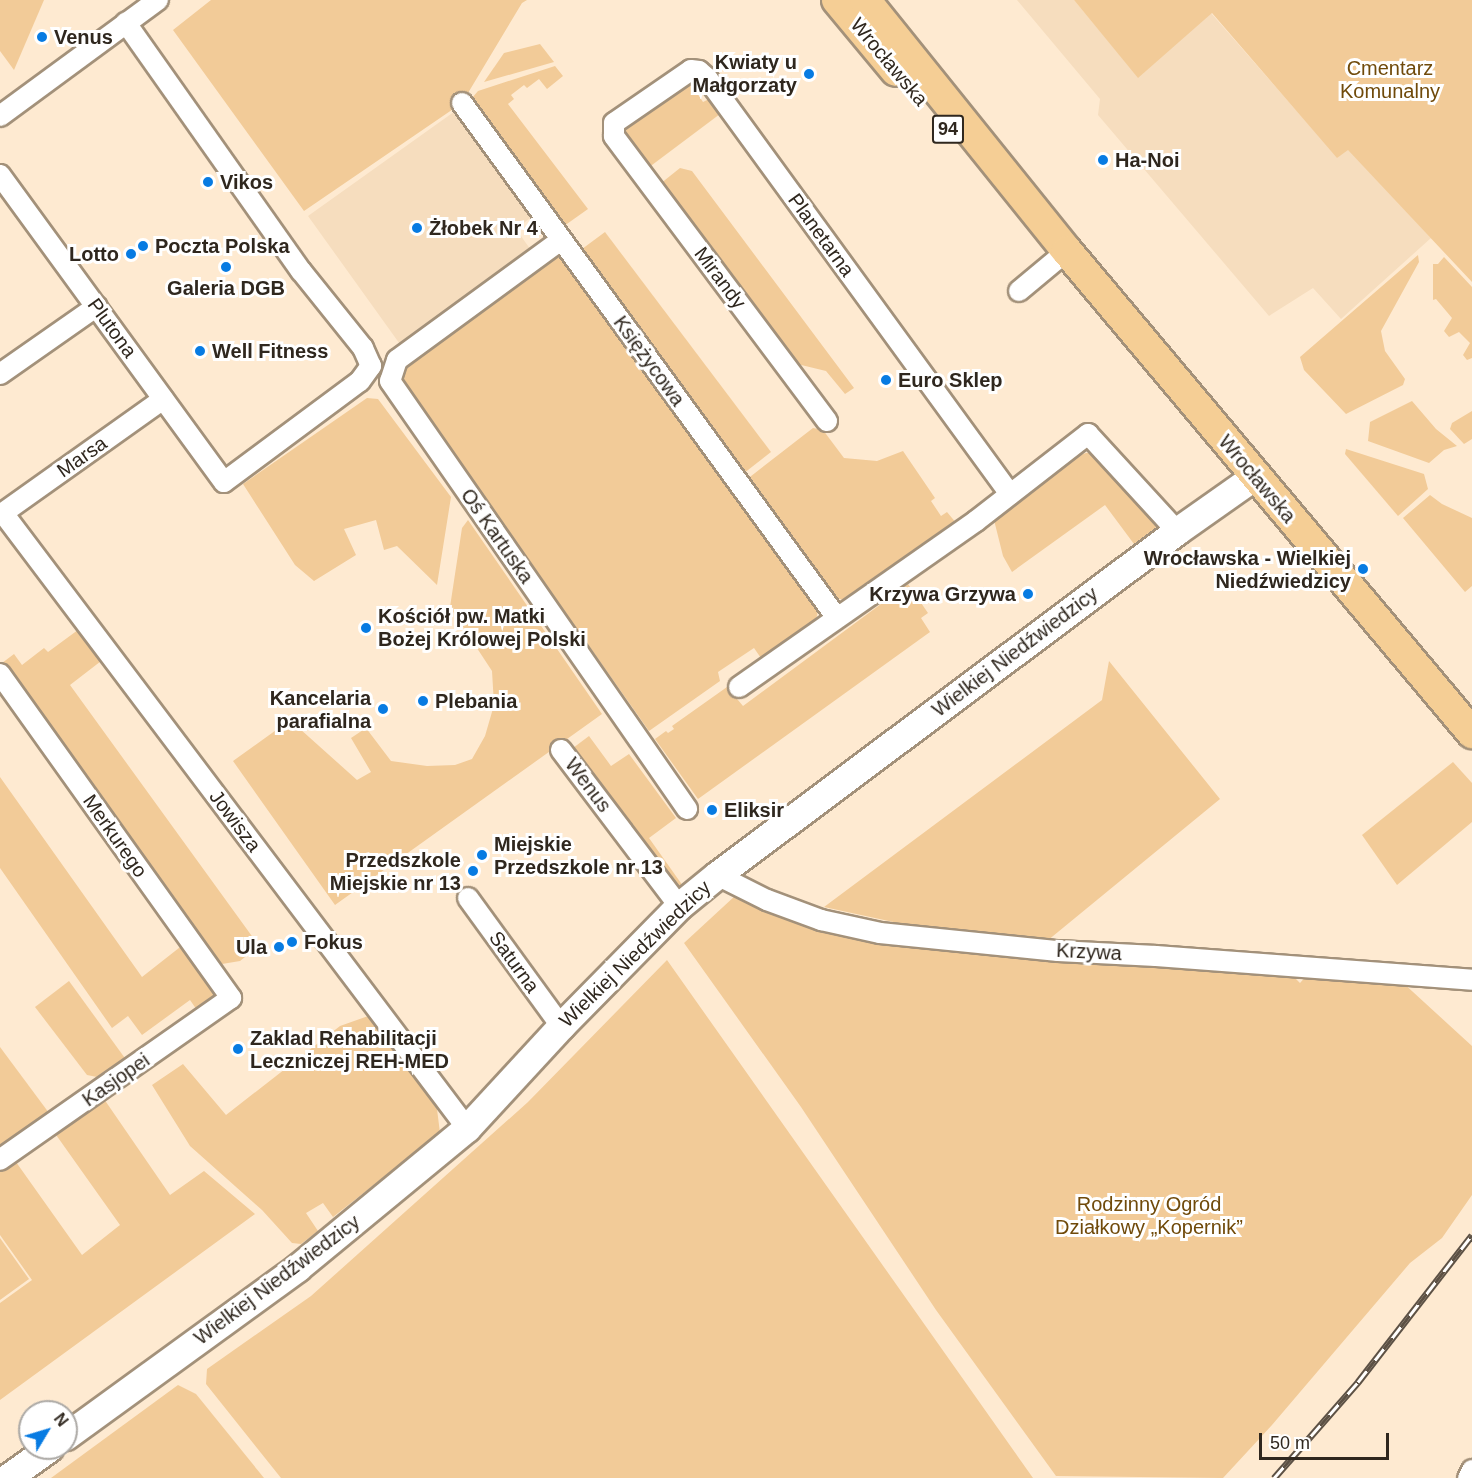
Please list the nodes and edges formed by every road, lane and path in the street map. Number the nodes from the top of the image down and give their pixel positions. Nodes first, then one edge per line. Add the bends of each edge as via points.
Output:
1 (159, 0) edge
2 (837, 0) edge
3 (865, 0) edge
4 (126, 23) junction
5 (462, 103) dead end
6 (0, 116) edge
7 (614, 136) joint
8 (0, 175) edge
9 (561, 240) junction
10 (1067, 251) junction
11 (1019, 291) dead end
12 (97, 306) junction
13 (0, 374) edge
14 (163, 399) junction
15 (827, 421) dead end
16 (1256, 476) junction
17 (1010, 494) junction
18 (2, 514) edge
19 (1177, 531) junction
20 (837, 618) junction
21 (0, 674) edge
22 (739, 687) dead end
23 (1472, 733) edge
24 (561, 750) dead end
25 (687, 809) dead end
26 (717, 875) junction
27 (468, 898) dead end
28 (679, 906) junction
29 (1472, 980) edge
30 (231, 998) joint
31 (561, 1026) junction
32 (467, 1128) junction
33 (0, 1160) edge
34 (78, 1427) edge
35 (32, 1460) edge
36 (1472, 1470) edge
37 (7, 1478) edge
38 (1468, 1478) edge

1 - 4 street
2 - 10 main road, Wrocławska / 94 via 928,109
3 - 10 main road, Wrocławska / 94
4 - 6 street
4 - 14 street, Plutona via 302,271 363,348 371,366 360,381 224,482
5 - 9 street, Księżycowa
7 - 15 street, Mirandy
7 - 17 street, Planetarna via 614,123 673,80 699,70
8 - 12 street, Plutona
9 - 20 street, Księżycowa
9 - 25 street, Oś Kartuska via 397,360 390,381
10 - 11 street
10 - 16 main road, Wrocławska / 94
12 - 13 street
12 - 14 street, Plutona
14 - 18 street, Marsa
16 - 19 street, Wielkiej Niedźwiedzicy
16 - 23 main road, Wrocławska / 94
17 - 19 street via 1088,434
17 - 20 street
18 - 32 street, Jowisza
19 - 26 street, Wielkiej Niedźwiedzicy
20 - 22 street
21 - 30 street, Merkurego
24 - 28 street, Wenus
26 - 28 street, Wielkiej Niedźwiedzicy
26 - 29 street, Krzywa via 766,900 810,916 880,933 1058,951
27 - 31 street, Saturna
28 - 31 street, Wielkiej Niedźwiedzicy
30 - 33 street, Kasjopei
31 - 32 street, Wielkiej Niedźwiedzicy
32 - 34 street, Wielkiej Niedźwiedzicy via 297,1268
35 - 37 street
36 - 38 street

